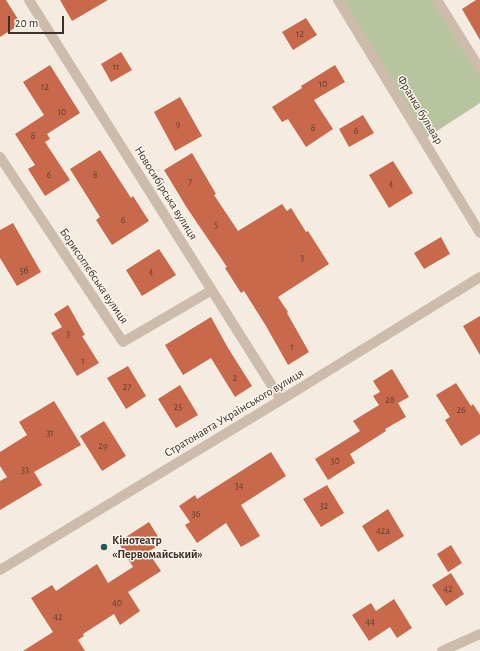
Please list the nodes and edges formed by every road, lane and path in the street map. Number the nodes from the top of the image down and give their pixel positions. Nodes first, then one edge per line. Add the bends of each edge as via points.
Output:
1 (29, 0) edge
2 (338, 0) edge
3 (437, 0) edge
4 (480, 69) edge
5 (0, 157) edge
6 (480, 233) edge
7 (480, 277) edge
8 (212, 290) junction
9 (281, 400) junction
10 (0, 570) edge
11 (480, 634) edge
12 (442, 651) edge

1 - 8 street, Новосибірська вулиця
2 - 6 street, Франка бульвар
3 - 4 street
5 - 8 street, Борисоглєбська вулиця via 123,342
7 - 9 street, Стратонавта Українського вулиця
8 - 9 street, Новосибірська вулиця
9 - 10 street, Стратонавта Українського вулиця
11 - 12 street

